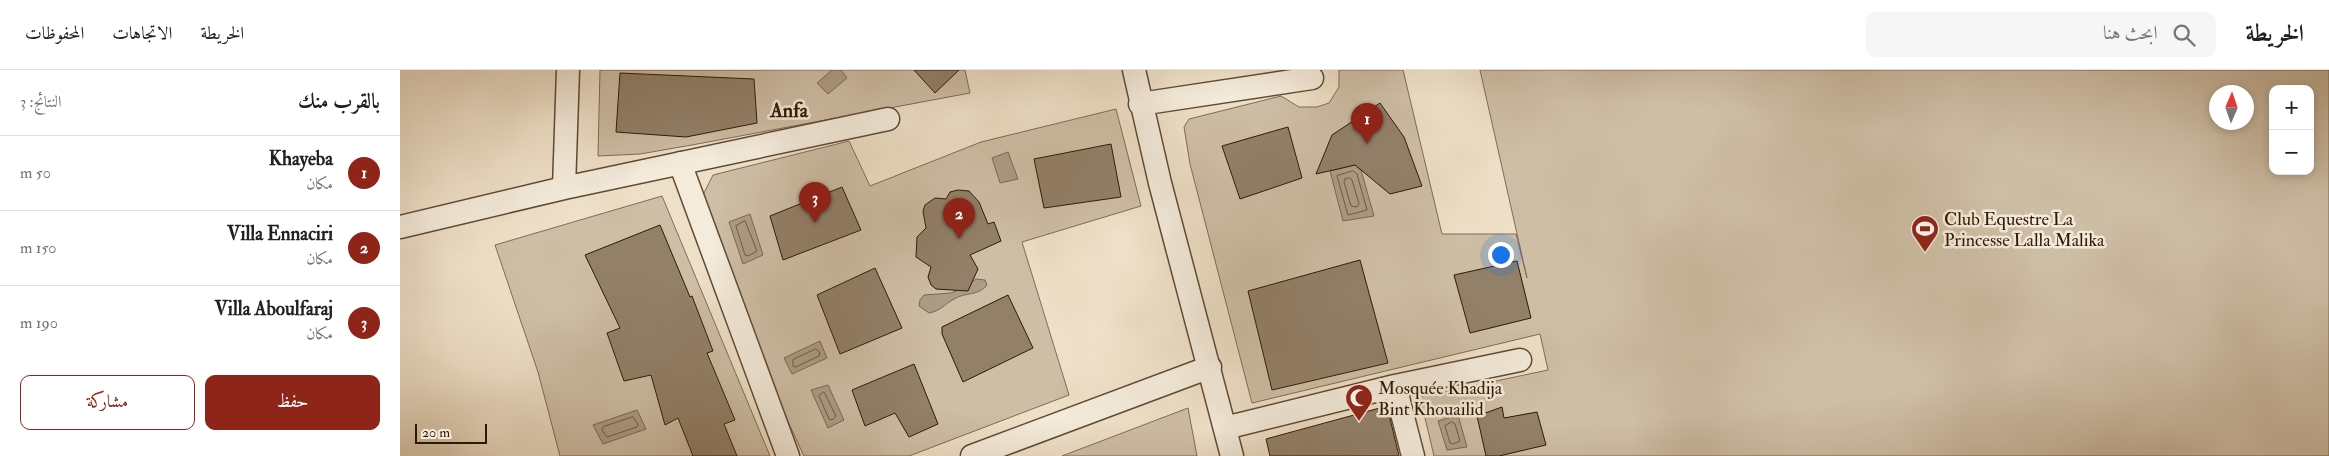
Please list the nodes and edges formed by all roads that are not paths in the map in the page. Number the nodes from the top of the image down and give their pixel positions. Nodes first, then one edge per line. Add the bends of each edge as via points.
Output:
1 (568, 70) edge
2 (1134, 70) edge
3 (1312, 78) dead end
4 (1140, 104) junction
5 (888, 119) dead end
6 (680, 163) junction
7 (564, 188) junction
8 (400, 227) edge
9 (1520, 360) dead end
10 (1210, 367) junction
11 (1395, 386) junction
12 (1225, 428) junction
13 (788, 456) edge
14 (972, 456) edge
15 (1232, 456) edge
16 (1413, 456) edge

1 - 7 street
2 - 4 street
3 - 4 street
4 - 10 street
5 - 6 street
6 - 7 street
6 - 13 street
7 - 8 street
9 - 11 street
10 - 12 street
10 - 14 street
11 - 12 street
11 - 16 street
12 - 15 street

